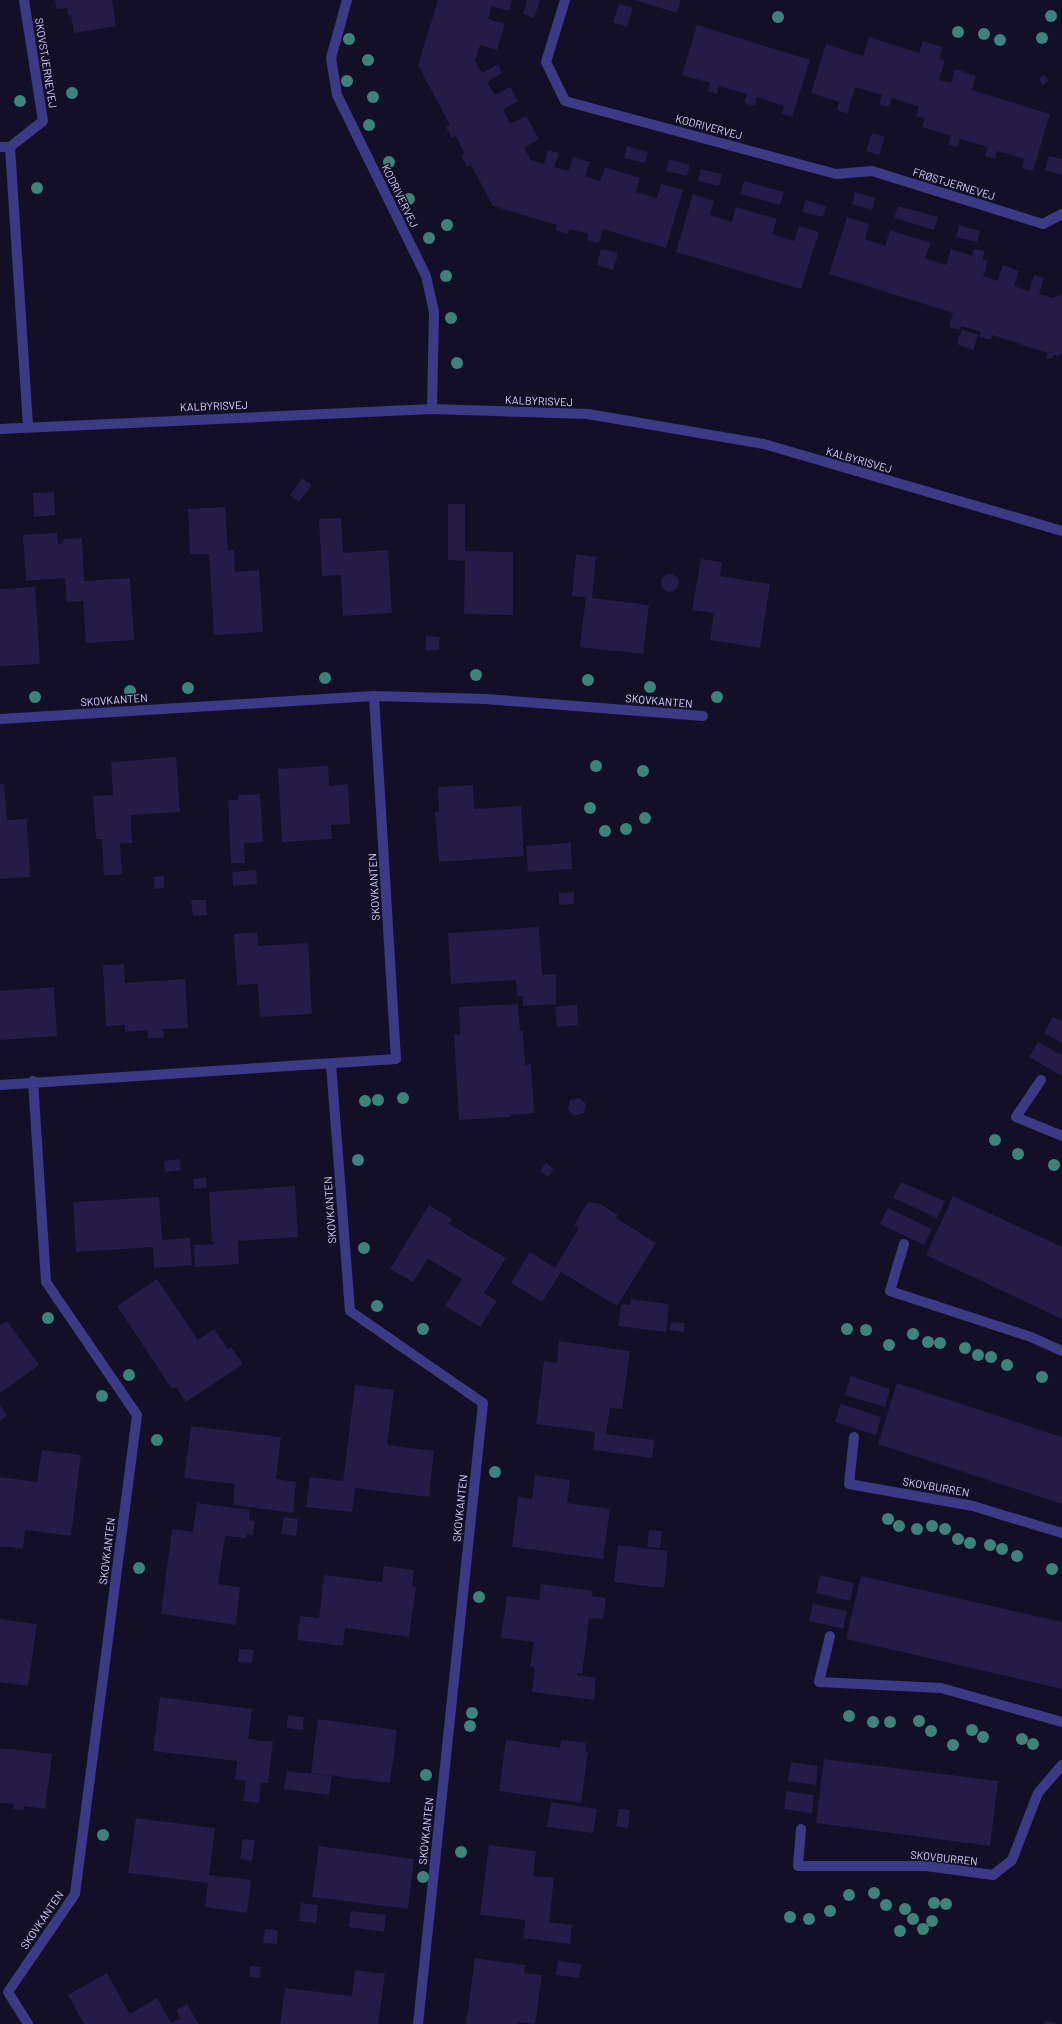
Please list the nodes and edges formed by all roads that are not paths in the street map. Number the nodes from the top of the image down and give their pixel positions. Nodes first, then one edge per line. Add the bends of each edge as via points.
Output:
1 (24, 0) edge
2 (347, 0) edge
3 (565, 0) edge
4 (5, 147) edge
5 (836, 174) joint
6 (1062, 214) edge
7 (432, 409) junction
8 (28, 426) junction
9 (0, 429) edge
10 (1062, 531) edge
11 (374, 696) junction
12 (703, 716) dead end
13 (0, 719) edge
14 (331, 1064) junction
15 (1041, 1080) dead end
16 (33, 1081) junction
17 (0, 1085) edge
18 (1062, 1136) edge
19 (904, 1244) dead end
20 (1062, 1352) edge
21 (854, 1437) dead end
22 (1062, 1533) edge
23 (830, 1636) dead end
24 (1062, 1722) edge
25 (1062, 1765) edge
26 (800, 1829) dead end
27 (28, 2024) edge
28 (418, 2024) edge

1 - 4 street, SKOVSTJERNEVEJ via 43,121
2 - 7 street, KODRIVERVEJ via 330,58 337,95 426,276 434,312
3 - 5 street, KODRIVERVEJ via 546,62 565,101
4 - 8 street, SKOVSTJERNEVEJ
5 - 6 street, FRØSTJERNEVEJ via 872,171 1043,224
7 - 8 street, KALBYRISVEJ
7 - 10 street, KALBYRISVEJ via 588,414 764,444
8 - 9 street, KALBYRISVEJ
11 - 12 street, SKOVKANTEN via 486,698
11 - 13 street, SKOVKANTEN
11 - 14 street, SKOVKANTEN via 396,1059
14 - 16 street, SKOVKANTEN
14 - 28 street, SKOVKANTEN via 350,1311 483,1403
15 - 18 street via 1016,1117
16 - 17 street, SKOVKANTEN
16 - 27 street, SKOVKANTEN via 46,1282 137,1414 75,1894 8,1992
19 - 20 street via 890,1291 1031,1337
21 - 22 street, SKOVBURREN via 849,1484 973,1506
23 - 24 street via 819,1682 941,1688
25 - 26 street, SKOVBURREN via 1038,1793 1012,1860 992,1875 926,1866 798,1866

